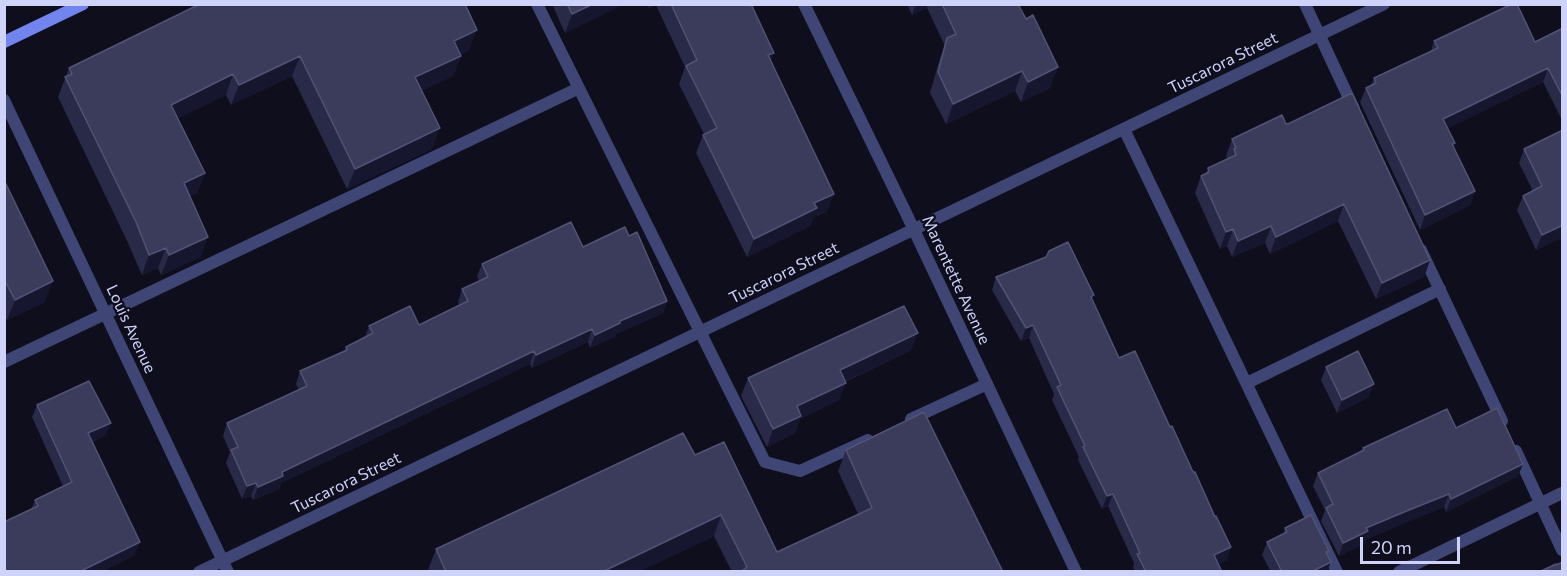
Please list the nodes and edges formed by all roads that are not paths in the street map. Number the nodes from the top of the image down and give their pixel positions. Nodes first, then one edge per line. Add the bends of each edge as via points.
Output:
1 (83, 4) edge
2 (537, 4) edge
3 (804, 4) edge
4 (1305, 4) edge
5 (1384, 4) edge
6 (1320, 35) junction
7 (4, 42) edge
8 (579, 88) junction
9 (4, 100) edge
10 (1361, 123) edge
11 (1124, 129) junction
12 (913, 230) junction
13 (1415, 237) edge
14 (1440, 289) junction
15 (106, 313) junction
16 (699, 333) junction
17 (4, 362) edge
18 (1247, 383) junction
19 (987, 384) junction
20 (905, 422) edge
21 (874, 437) edge
22 (1563, 493) edge
23 (1540, 504) junction
24 (1563, 549) edge
25 (225, 566) edge
26 (199, 572) edge
27 (1076, 572) edge
28 (1337, 572) edge
29 (1399, 572) edge

1 - 7 main road
2 - 8 street
3 - 12 street, Marentette Avenue
4 - 6 street
5 - 6 street, Tuscarora Street
6 - 10 street
6 - 11 street, Tuscarora Street
8 - 15 street
8 - 16 street
9 - 15 street, Louis Avenue
11 - 12 street, Tuscarora Street
11 - 18 street
12 - 16 street, Tuscarora Street
12 - 19 street, Marentette Avenue
13 - 14 street
14 - 18 street
14 - 23 street
15 - 17 street
15 - 25 street, Louis Avenue
16 - 21 street via 765,462 800,471
16 - 25 street, Tuscarora Street
18 - 28 street
19 - 20 street
19 - 27 street, Marentette Avenue
22 - 23 street
23 - 24 street
23 - 29 street
25 - 26 street, Tuscarora Street

